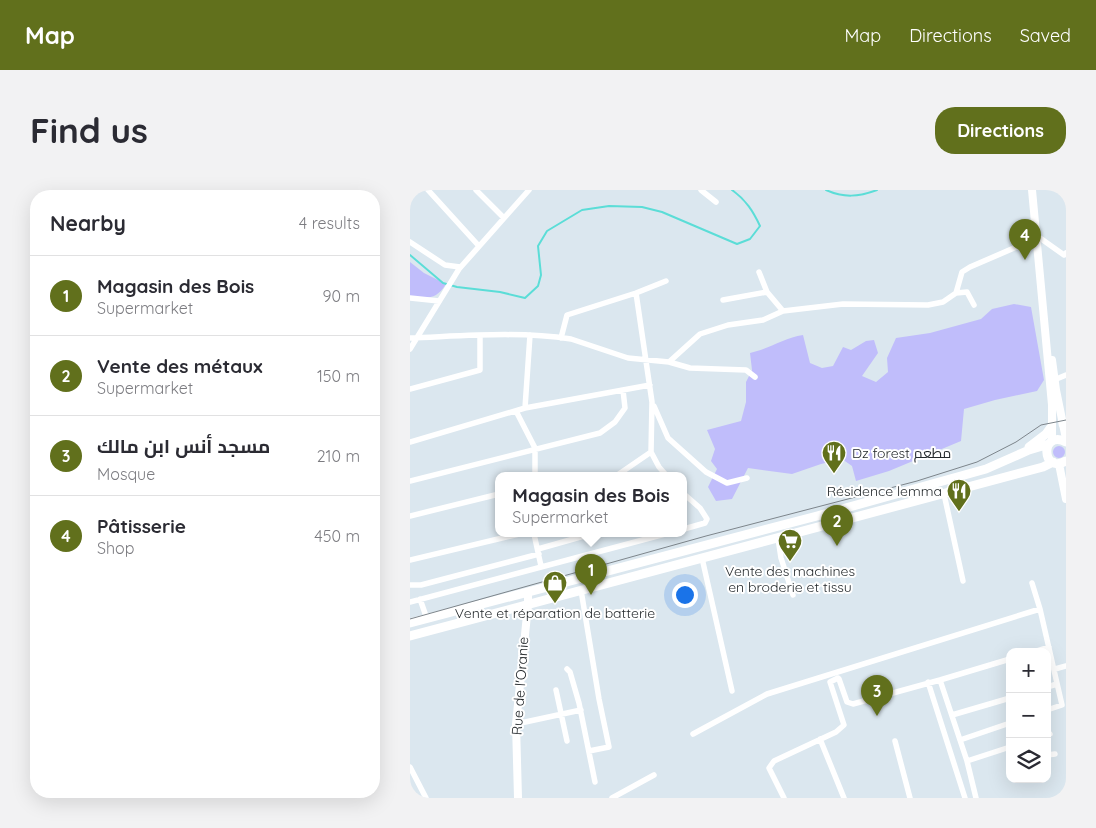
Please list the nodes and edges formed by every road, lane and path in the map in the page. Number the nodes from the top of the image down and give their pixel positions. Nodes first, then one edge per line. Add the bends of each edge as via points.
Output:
1 (428, 190) edge
2 (476, 190) edge
3 (529, 190) edge
4 (701, 190) edge
5 (1032, 190) edge
6 (1036, 190) edge
7 (716, 202) dead end
8 (504, 218) junction
9 (1038, 238) junction
10 (410, 242) edge
11 (478, 245) junction
12 (1066, 253) edge
13 (460, 268) junction
14 (759, 272) dead end
15 (666, 281) dead end
16 (767, 292) junction
17 (636, 293) junction
18 (956, 293) junction
19 (410, 298) edge
20 (723, 300) dead end
21 (439, 301) junction
22 (974, 305) dead end
23 (783, 311) junction
24 (530, 335) junction
25 (480, 336) junction
26 (418, 337) junction
27 (410, 338) edge
28 (561, 338) junction
29 (410, 349) edge
30 (646, 360) junction
31 (669, 362) junction
32 (1066, 375) edge
33 (755, 377) dead end
34 (1054, 380) junction
35 (650, 385) junction
36 (410, 389) edge
37 (623, 390) junction
38 (652, 402) junction
39 (525, 408) junction
40 (516, 411) junction
41 (1064, 425) edge
42 (1051, 427) junction
43 (1066, 440) edge
44 (410, 442) edge
45 (1050, 443) junction
46 (535, 448) junction
47 (651, 452) junction
48 (1021, 453) junction
49 (1062, 462) edge
50 (535, 472) edge
51 (622, 472) edge
52 (664, 472) edge
53 (747, 478) dead end
54 (410, 481) edge
55 (944, 494) junction
56 (495, 495) edge
57 (687, 497) edge
58 (1066, 498) edge
59 (410, 516) edge
60 (687, 528) edge
61 (506, 537) edge
62 (535, 537) edge
63 (582, 537) edge
64 (653, 537) edge
65 (778, 538) junction
66 (539, 552) junction
67 (702, 558) junction
68 (410, 560) edge
69 (541, 566) junction
70 (963, 581) dead end
71 (410, 584) edge
72 (1032, 584) dead end
73 (421, 585) junction
74 (581, 590) junction
75 (528, 592) junction
76 (793, 595) dead end
77 (422, 598) junction
78 (410, 602) edge
79 (528, 605) junction
80 (1040, 609) junction
81 (427, 619) junction
82 (410, 623) edge
83 (410, 636) edge
84 (1048, 647) junction
85 (1045, 648) edge
86 (1006, 660) edge
87 (1066, 666) edge
88 (567, 668) dead end
89 (1054, 669) junction
90 (940, 680) junction
91 (928, 682) junction
92 (1057, 684) junction
93 (1051, 686) edge
94 (556, 690) dead end
95 (732, 691) dead end
96 (1006, 699) edge
97 (1051, 709) edge
98 (581, 710) junction
99 (562, 714) junction
100 (952, 715) junction
101 (516, 724) junction
102 (1006, 724) edge
103 (694, 734) dead end
104 (820, 739) junction
105 (960, 740) junction
106 (567, 741) dead end
107 (895, 741) dead end
108 (1006, 748) edge
109 (589, 751) junction
110 (1051, 754) edge
111 (1055, 754) dead end
112 (967, 761) junction
113 (410, 767) edge
114 (654, 775) dead end
115 (595, 782) dead end
116 (426, 798) edge
117 (518, 798) edge
118 (612, 798) edge
119 (784, 798) edge
120 (844, 798) edge
121 (910, 798) edge
122 (965, 798) edge
123 (976, 798) edge

1 - 11 street
2 - 8 street
3 - 8 street
4 - 7 street
5 - 9 main road
6 - 9 main road
8 - 11 street
9 - 12 street
9 - 18 street via 962,272
9 - 34 main road
9 - 42 main road via 1052,404
10 - 13 street via 445,265
11 - 13 street
13 - 21 street
14 - 16 street
15 - 17 street
16 - 20 street
16 - 23 street
17 - 28 street via 567,315
17 - 30 street
18 - 22 street via 967,292
18 - 23 street via 943,302 928,305 843,304
19 - 21 street
21 - 26 street
23 - 31 street via 763,320 728,325 700,334
24 - 25 street
24 - 28 street
24 - 39 street
25 - 26 street
25 - 36 street via 480,370
26 - 27 street
26 - 29 street
28 - 30 street via 628,358
30 - 31 street
30 - 35 street
31 - 33 street via 690,368 746,370
32 - 34 street
34 - 41 main road
35 - 37 street
35 - 38 street
37 - 39 street
37 - 46 street via 625,408 615,422 600,432
38 - 47 street
38 - 53 street via 668,438 706,472 727,483
39 - 40 street
40 - 44 street
40 - 46 street
41 - 43 main road
42 - 45 main road
42 - 48 main road
43 - 45 main road
45 - 48 main road
45 - 49 main road via 1046,454
46 - 50 street
46 - 54 street
47 - 51 street
47 - 52 street
48 - 75 main road via 986,469
49 - 55 main road
49 - 58 main road
55 - 65 main road
55 - 70 street
56 - 59 street
57 - 60 street via 707,519 705,524
61 - 68 street
62 - 66 street
63 - 66 street
64 - 69 street
65 - 67 main road
65 - 76 street
66 - 69 street
66 - 73 street
67 - 74 main road
67 - 95 street
69 - 77 street
71 - 73 street
72 - 80 street
73 - 77 street
74 - 79 main road
74 - 109 street via 609,747
75 - 79 main road, Rue de l'Oranie
75 - 81 main road
77 - 78 street
77 - 81 street
79 - 83 main road
79 - 101 main road, Rue de l'Oranie
80 - 84 street
80 - 103 street via 767,694
81 - 82 main road
84 - 85 street
84 - 89 street
86 - 90 street
87 - 89 street
88 - 98 street
89 - 92 street
90 - 91 street
90 - 100 street
91 - 104 street via 853,704 847,702 840,679 832,680 844,725
91 - 122 street
92 - 93 street
92 - 97 street via 1062,705
94 - 99 street
96 - 100 street
98 - 99 street
98 - 109 street
99 - 101 street
99 - 106 street
100 - 105 street
101 - 117 main road, Rue de l'Oranie
102 - 105 street
104 - 119 street via 771,764 769,768
104 - 120 street
105 - 112 street
107 - 121 street
108 - 112 street
109 - 115 street
110 - 111 street
112 - 123 street
113 - 116 street
114 - 118 street

